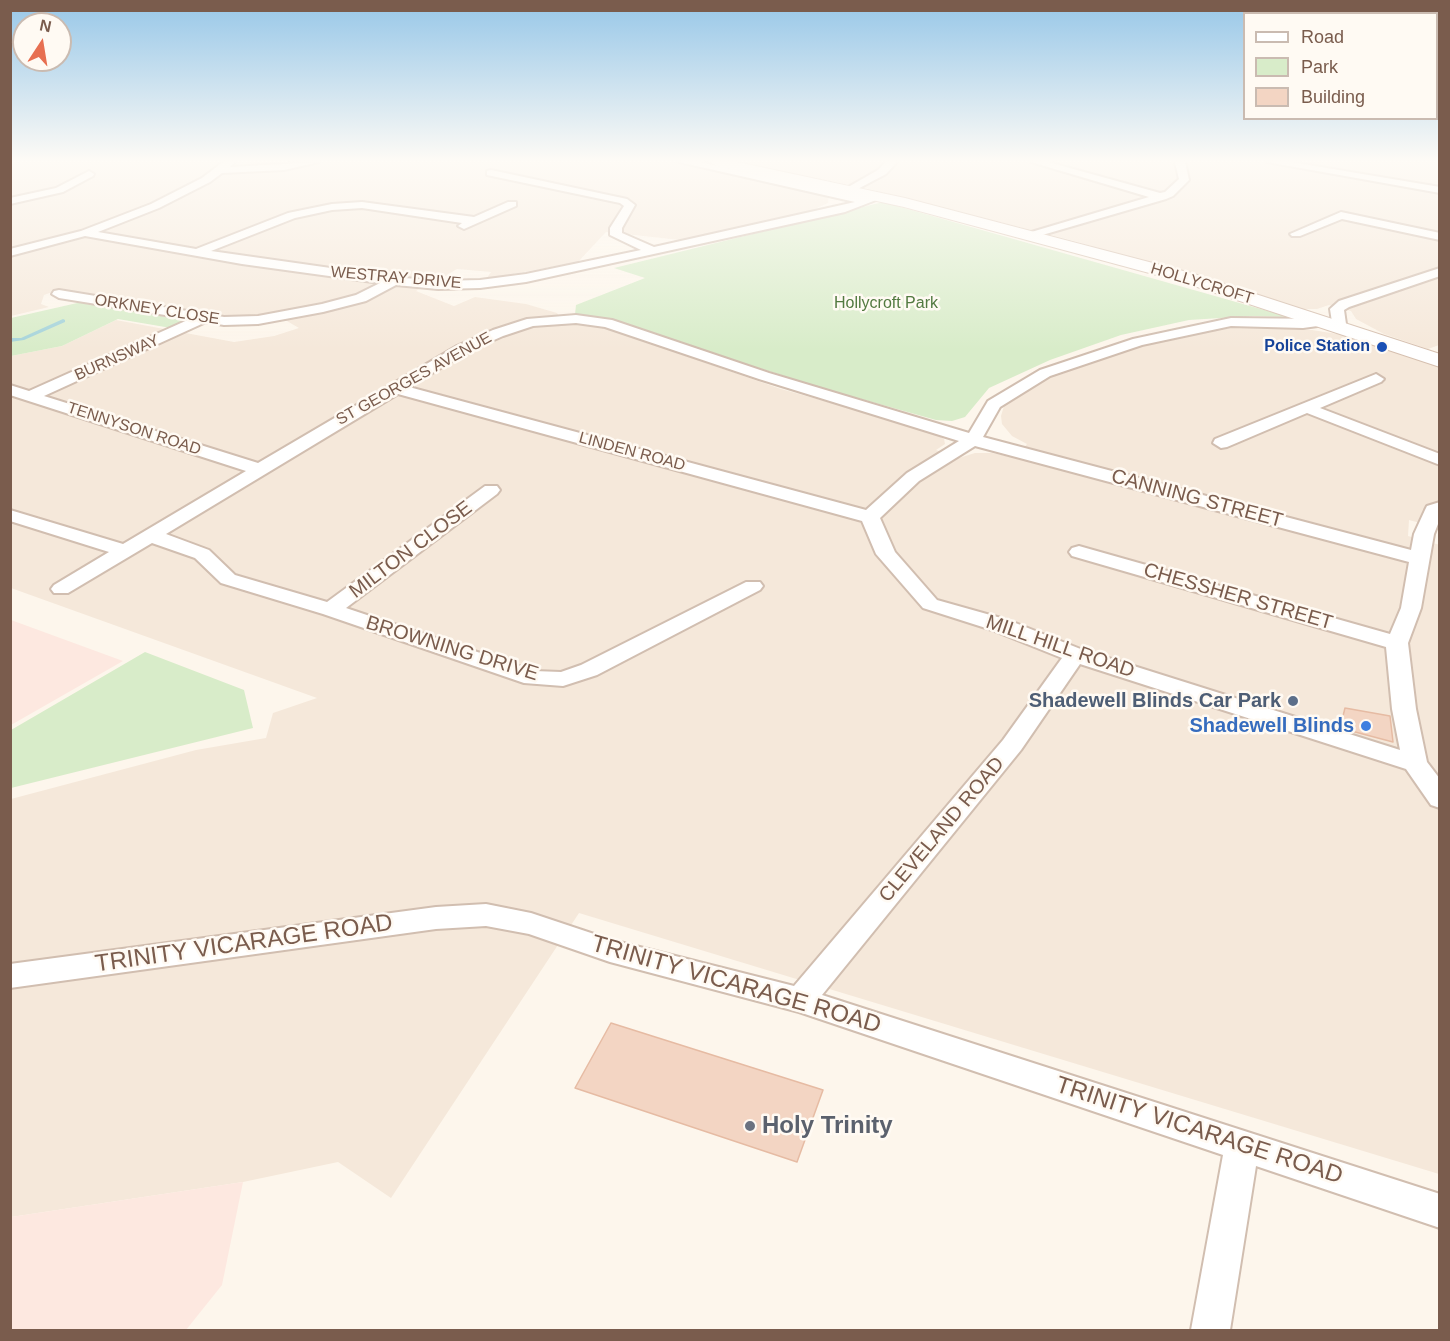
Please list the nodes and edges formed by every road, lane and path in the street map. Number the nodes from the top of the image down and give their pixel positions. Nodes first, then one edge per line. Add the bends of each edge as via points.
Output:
1 (106, 225) edge
2 (268, 225) edge
3 (618, 225) edge
4 (773, 225) edge
5 (986, 225) edge
6 (1068, 225) edge
7 (1318, 225) edge
8 (1384, 225) edge
9 (85, 233) junction
10 (1296, 234) dead end
11 (1032, 235) junction
12 (1440, 237) edge
13 (652, 251) junction
14 (198, 252) junction
15 (10, 253) edge
16 (1440, 272) edge
17 (394, 281) junction
18 (58, 294) dead end
19 (202, 319) junction
20 (1327, 324) junction
21 (1440, 361) edge
22 (1376, 379) dead end
23 (394, 388) junction
24 (10, 390) edge
25 (31, 396) junction
26 (1307, 408) junction
27 (973, 440) junction
28 (1221, 443) dead end
29 (1440, 460) edge
30 (258, 469) junction
31 (491, 490) dead end
32 (1440, 507) edge
33 (10, 514) edge
34 (870, 517) junction
35 (149, 535) junction
36 (123, 550) junction
37 (1079, 552) dead end
38 (1421, 559) junction
39 (753, 586) dead end
40 (61, 589) dead end
41 (330, 610) junction
42 (1397, 643) junction
43 (1076, 655) junction
44 (1415, 763) junction
45 (1440, 799) edge
46 (10, 976) edge
47 (800, 999) junction
48 (1242, 1145) junction
49 (1440, 1210) edge
50 (1210, 1330) edge

1 - 9 street
2 - 14 street
3 - 13 street via 616,235
4 - 13 street, WESTRAY DRIVE
5 - 11 street, HOLLYCROFT
6 - 11 street
7 - 10 street
8 - 12 street
9 - 14 street, WESTRAY DRIVE
9 - 15 street
11 - 20 street, HOLLYCROFT via 1185,277
13 - 17 street, WESTRAY DRIVE via 496,283
14 - 17 street, WESTRAY DRIVE
16 - 20 street via 1344,304 1337,309 1339,324
17 - 19 street, ORKNEY CLOSE via 361,297 323,308 258,320
18 - 19 street, ORKNEY CLOSE
19 - 25 street, BURNSWAY
20 - 21 street, HOLLYCROFT
20 - 27 street via 1231,322 1138,342 1045,373 994,404
22 - 26 street
23 - 27 street, ST GEORGES AVENUE via 498,333 532,322 576,319 607,323
23 - 30 street, ST GEORGES AVENUE
23 - 34 street, LINDEN ROAD
24 - 25 street, TENNYSON ROAD
25 - 30 street, TENNYSON ROAD
26 - 28 street
26 - 29 street
27 - 34 street via 913,477
27 - 38 street, CANNING STREET
30 - 35 street, ST GEORGES AVENUE
31 - 41 street, MILTON CLOSE
32 - 38 street via 1434,510 1424,534
33 - 36 street
34 - 43 street, MILL HILL ROAD via 886,554 930,604 1000,625
35 - 36 street, ST GEORGES AVENUE
35 - 41 street, BROWNING DRIVE via 202,554 228,579
36 - 40 street, ST GEORGES AVENUE
37 - 42 street, CHESSHER STREET
38 - 42 street via 1411,608
39 - 41 street, BROWNING DRIVE via 589,670 563,679 532,678
42 - 44 street
43 - 44 street, MILL HILL ROAD
43 - 47 street, CLEVELAND ROAD via 1012,745
44 - 45 street
46 - 47 street, TRINITY VICARAGE ROAD via 436,918 486,915
47 - 48 street, TRINITY VICARAGE ROAD
48 - 49 street, TRINITY VICARAGE ROAD
48 - 50 street

